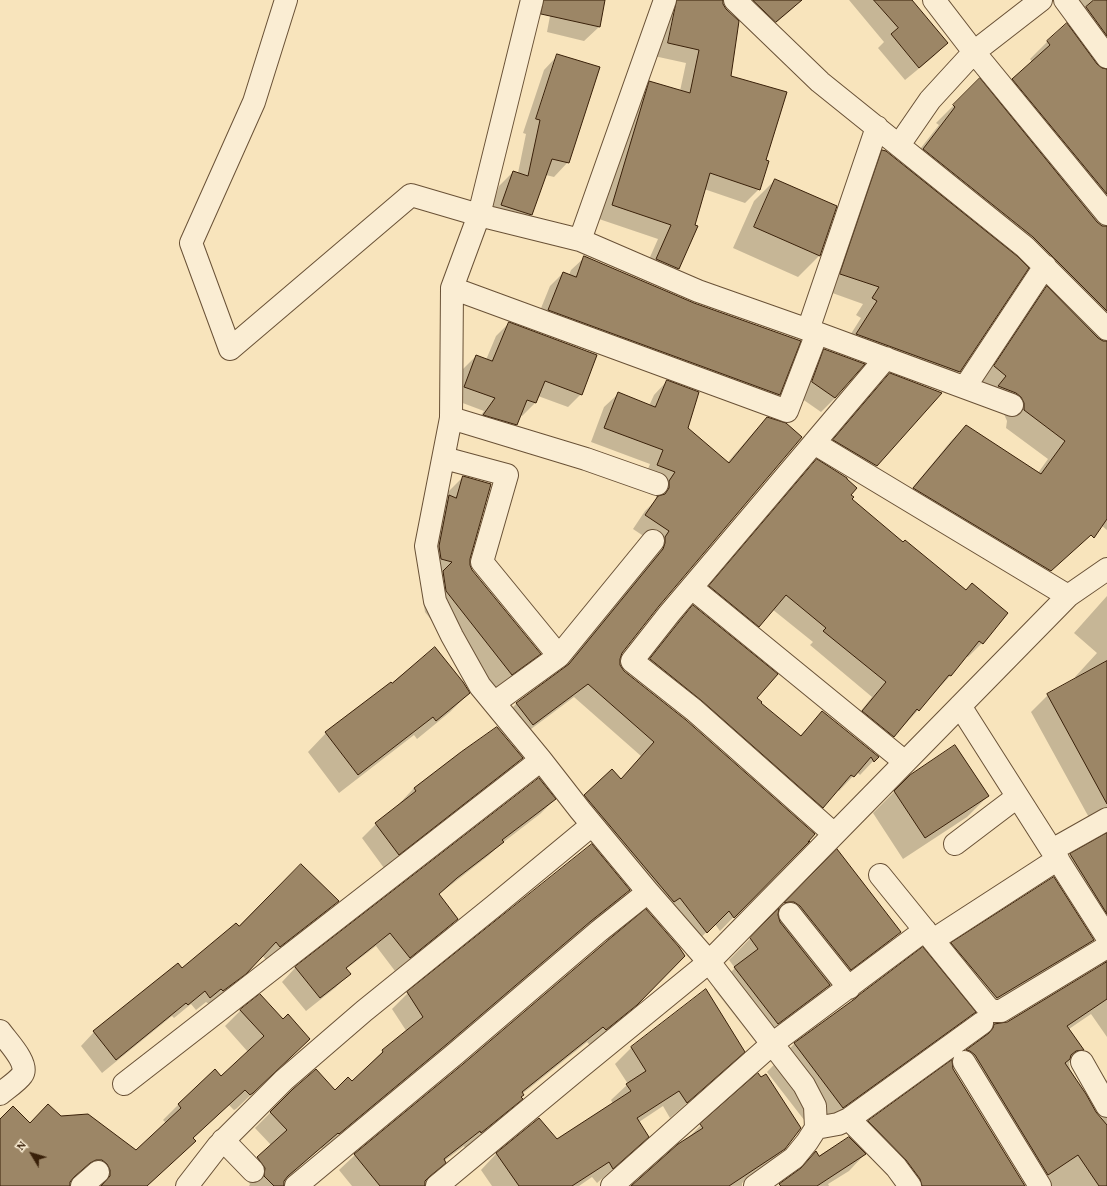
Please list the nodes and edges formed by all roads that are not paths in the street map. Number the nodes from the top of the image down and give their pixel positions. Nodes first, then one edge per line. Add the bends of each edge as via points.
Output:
1 (286, 0) edge
2 (532, 0) edge
3 (665, 0) edge
4 (735, 0) edge
5 (934, 0) edge
6 (1042, 0) edge
7 (1065, 0) edge
8 (974, 52) junction
9 (1107, 57) edge
10 (877, 127) junction
11 (899, 145) junction
12 (1107, 214) edge
13 (479, 215) junction
14 (580, 240) junction
15 (1045, 266) junction
16 (452, 288) junction
17 (1107, 329) edge
18 (812, 331) junction
19 (886, 358) junction
20 (965, 387) junction
21 (1012, 405) dead end
22 (451, 418) junction
23 (814, 444) junction
24 (444, 458) junction
25 (657, 484) dead end
26 (653, 541) dead end
27 (1107, 569) edge
28 (692, 588) junction
29 (1068, 596) junction
30 (559, 656) junction
31 (494, 703) junction
32 (960, 706) junction
33 (541, 760) junction
34 (905, 762) junction
35 (1018, 797) junction
36 (1107, 819) edge
37 (592, 825) junction
38 (834, 834) junction
39 (955, 844) dead end
40 (1055, 855) junction
41 (880, 875) dead end
42 (648, 892) junction
43 (790, 914) dead end
44 (929, 935) junction
45 (1107, 937) edge
46 (1107, 947) edge
47 (709, 962) junction
48 (850, 988) junction
49 (982, 1022) dead end
50 (0, 1031) edge
51 (772, 1044) junction
52 (964, 1062) dead end
53 (1082, 1062) dead end
54 (124, 1084) dead end
55 (0, 1094) edge
56 (1107, 1106) edge
57 (849, 1119) junction
58 (816, 1128) junction
59 (223, 1140) junction
60 (253, 1171) dead end
61 (187, 1186) edge
62 (296, 1186) edge
63 (437, 1186) edge
64 (612, 1186) edge
65 (756, 1186) edge
66 (910, 1186) edge
67 (1040, 1186) edge

1 - 13 street via 254,102 191,243 230,349 411,195
2 - 13 street
3 - 14 street
4 - 10 street via 820,82
5 - 8 street
6 - 8 street
7 - 9 street
8 - 11 street via 930,100
8 - 12 street
10 - 11 street
10 - 18 street
11 - 15 street
13 - 14 street
13 - 16 street
14 - 18 street via 698,290
15 - 17 street
15 - 20 street
16 - 18 street via 787,412
16 - 22 street
18 - 19 street
19 - 20 street
19 - 23 street
20 - 21 street
22 - 24 street
22 - 25 street via 586,459
23 - 28 street
23 - 29 street
24 - 30 street via 507,476 482,562
24 - 31 street via 426,546 435,601 480,686
26 - 30 street
27 - 29 street
28 - 34 street
28 - 38 street via 632,661 694,710
29 - 32 street
30 - 31 street
31 - 33 street
32 - 34 street
32 - 35 street
33 - 37 street
33 - 54 street
34 - 38 street
35 - 39 street
35 - 40 street
36 - 40 street
37 - 42 street
37 - 59 street via 364,1011 284,1080
38 - 47 street
40 - 44 street
40 - 45 street
41 - 44 street
42 - 47 street
42 - 62 street
43 - 48 street
44 - 46 street via 988,1008 994,1011 1001,1011
44 - 48 street
47 - 51 street
47 - 63 street
48 - 51 street
49 - 57 street
50 - 55 street via 24,1067 22,1075
51 - 58 street via 804,1085 815,1106
51 - 64 street
52 - 67 street
53 - 56 street
57 - 58 street
57 - 66 street via 896,1167
58 - 65 street via 794,1158
59 - 60 street
59 - 61 street

